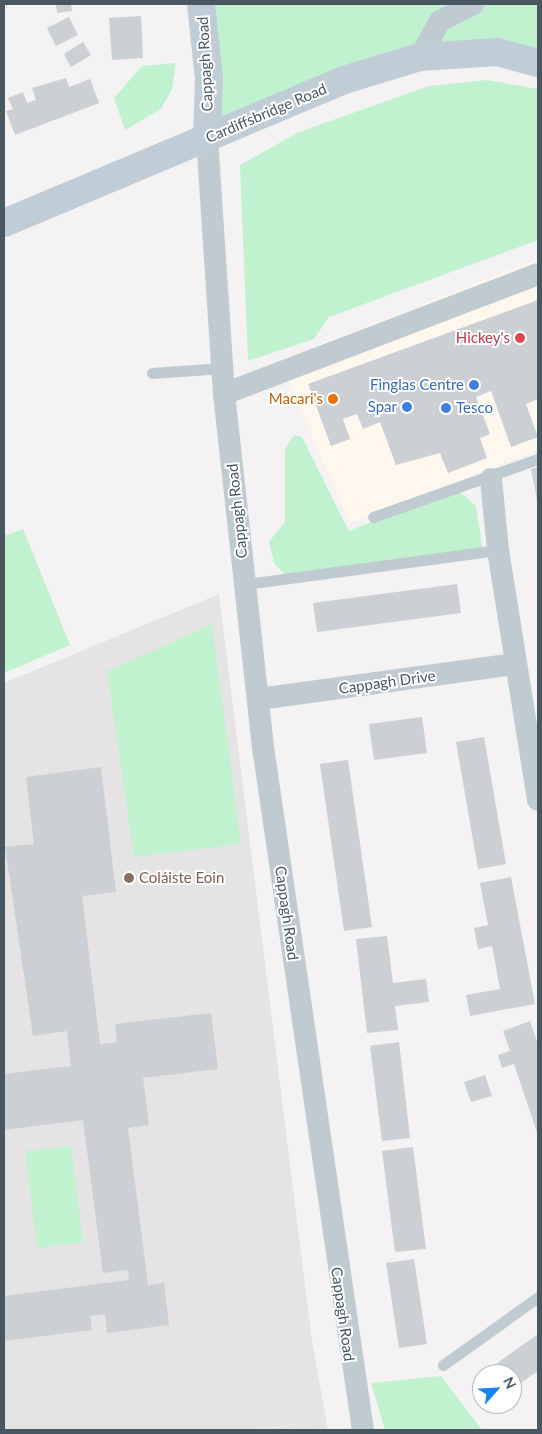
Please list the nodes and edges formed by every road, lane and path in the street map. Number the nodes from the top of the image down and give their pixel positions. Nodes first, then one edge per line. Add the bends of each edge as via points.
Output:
1 (201, 4) edge
2 (473, 4) edge
3 (420, 57) junction
4 (538, 63) edge
5 (207, 138) junction
6 (4, 223) edge
7 (538, 274) edge
8 (223, 368) junction
9 (152, 373) dead end
10 (224, 394) junction
11 (538, 459) edge
12 (492, 479) junction
13 (373, 517) dead end
14 (498, 550) junction
15 (246, 584) junction
16 (516, 664) junction
17 (259, 700) junction
18 (538, 800) edge
19 (538, 1297) edge
20 (444, 1364) dead end
21 (363, 1430) edge

1 - 5 main road, Cappagh Road via 209,79
2 - 3 street via 440,21
3 - 4 main road, Cardiffsbridge Road via 497,52
3 - 5 main road, Cardiffsbridge Road via 344,80
5 - 6 main road, Cardiffsbridge Road
5 - 8 street, Cappagh Road
7 - 10 street
8 - 9 lane
8 - 10 street, Cappagh Road
10 - 15 street, Cappagh Road
11 - 12 lane
12 - 13 lane via 466,483
12 - 14 street
14 - 15 lane
14 - 16 street
15 - 17 street, Cappagh Road
16 - 17 street, Cappagh Drive
16 - 18 street
17 - 21 street, Cappagh Road
19 - 20 lane

